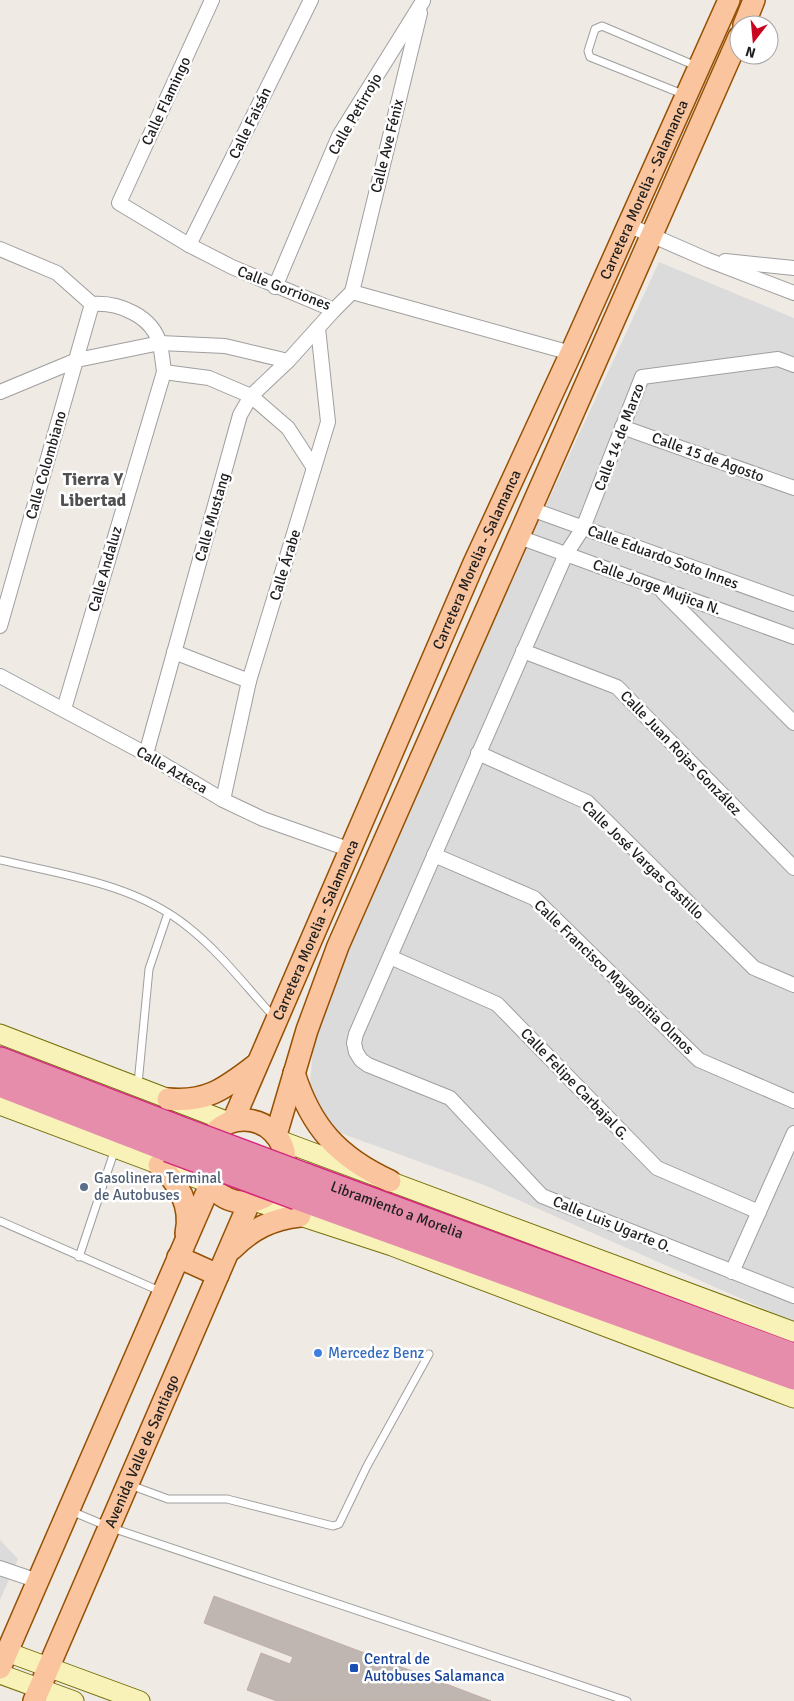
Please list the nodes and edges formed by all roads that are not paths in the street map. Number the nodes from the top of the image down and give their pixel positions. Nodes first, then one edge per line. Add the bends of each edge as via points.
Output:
1 (212, 0) edge
2 (311, 0) edge
3 (728, 0) edge
4 (754, 0) edge
5 (423, 1) edge
6 (748, 15) edge
7 (729, 60) edge
8 (699, 67) junction
9 (686, 95) junction
10 (119, 203) joint
11 (628, 225) junction
12 (652, 236) junction
13 (189, 245) junction
14 (0, 248) edge
15 (708, 260) junction
16 (794, 268) edge
17 (275, 287) junction
18 (352, 292) junction
19 (794, 293) edge
20 (92, 304) junction
21 (334, 310) junction
22 (318, 328) junction
23 (160, 343) junction
24 (571, 353) junction
25 (76, 360) junction
26 (288, 361) junction
27 (794, 365) edge
28 (164, 372) junction
29 (0, 392) edge
30 (251, 396) junction
31 (622, 427) junction
32 (314, 468) junction
33 (794, 488) edge
34 (531, 509) junction
35 (583, 528) junction
36 (519, 537) junction
37 (566, 554) junction
38 (474, 563) junction
39 (659, 588) junction
40 (794, 604) edge
41 (0, 626) edge
42 (794, 637) edge
43 (523, 651) junction
44 (174, 652) junction
45 (0, 676) edge
46 (249, 681) junction
47 (64, 709) junction
48 (794, 723) edge
49 (478, 753) junction
50 (146, 754) junction
51 (223, 800) junction
52 (350, 850) junction
53 (434, 855) junction
54 (0, 860) edge
55 (794, 868) edge
56 (168, 913) junction
57 (390, 957) junction
58 (794, 985) edge
59 (277, 1020) junction
60 (0, 1034) edge
61 (356, 1052) joint
62 (0, 1060) edge
63 (259, 1062) junction
64 (294, 1073) junction
65 (0, 1084) edge
66 (138, 1087) junction
67 (168, 1099) junction
68 (794, 1101) edge
69 (0, 1105) edge
70 (231, 1122) junction
71 (794, 1133) edge
72 (278, 1137) junction
73 (168, 1147) junction
74 (115, 1148) junction
75 (390, 1181) junction
76 (210, 1184) junction
77 (301, 1196) junction
78 (252, 1201) junction
79 (759, 1212) junction
80 (0, 1221) edge
81 (181, 1250) junction
82 (79, 1257) junction
83 (221, 1268) junction
84 (732, 1272) junction
85 (163, 1292) junction
86 (794, 1296) edge
87 (794, 1332) edge
88 (429, 1354) dead end
89 (794, 1356) edge
90 (794, 1377) edge
91 (794, 1398) edge
92 (128, 1484) junction
93 (68, 1510) junction
94 (109, 1527) junction
95 (0, 1568) edge
96 (38, 1582) junction
97 (3, 1660) edge
98 (48, 1668) junction
99 (0, 1674) edge
100 (37, 1695) edge
101 (74, 1701) edge
102 (140, 1701) edge
103 (626, 1701) edge

1 - 10 street, Calle Flamingo
2 - 13 street, Calle Faisán
3 - 8 main road, Carretera Morelia - Salamanca
4 - 6 main road
5 - 17 street, Calle Petirrojo via 339,136
5 - 18 street, Calle Ave Fénix
7 - 12 main road, Carretera Morelia - Salamanca
8 - 9 main road, Carretera Morelia - Salamanca
8 - 9 lane via 602,26 595,29 588,51 590,57
9 - 11 main road, Carretera Morelia - Salamanca
10 - 13 street, Calle Gorriones
11 - 12 street
11 - 24 main road, Carretera Morelia - Salamanca
12 - 15 street
12 - 34 main road, Carretera Morelia - Salamanca
13 - 17 street, Calle Gorriones
14 - 20 street via 14,257 57,273
15 - 16 street
15 - 19 street
17 - 21 street, Calle Gorriones
18 - 21 street, Calle Gorriones
18 - 24 street, Calle Gorriones
20 - 23 street via 126,308 147,322
20 - 25 street, Calle Colombiano
21 - 22 street, Calle Mustang
22 - 26 street, Calle Mustang
22 - 32 street, Calle Árabe via 328,422
23 - 25 street
23 - 26 street via 225,346
23 - 28 street
24 - 38 main road, Carretera Morelia - Salamanca
25 - 29 street
25 - 41 street, Calle Colombiano
26 - 30 street, Calle Mustang
27 - 31 street, Calle 14 de Marzo via 778,359 642,377
28 - 30 street via 209,378
28 - 47 street, Calle Andaluz
30 - 32 street via 288,428
30 - 44 street, Calle Mustang via 240,415
31 - 33 street, Calle 15 de Agosto
31 - 35 street, Calle 14 de Marzo
32 - 46 street, Calle Árabe
34 - 35 street, Calle Eduardo Soto Innes
34 - 36 main road, Carretera Morelia - Salamanca
34 - 38 main road via 496,537
35 - 37 street, Calle 14 de Marzo
35 - 40 street, Calle Eduardo Soto Innes
36 - 37 street, Calle Jorge Mujica N.
36 - 64 main road, Carretera Morelia - Salamanca via 338,946 318,996
37 - 39 street, Calle Jorge Mujica N.
37 - 43 street, Calle 14 de Marzo
38 - 52 main road, Carretera Morelia - Salamanca
39 - 42 street, Calle Jorge Mujica N.
39 - 48 street
43 - 49 street, Calle 14 de Marzo
43 - 55 street, Calle Juan Rojas González via 617,687
44 - 46 street
44 - 50 street, Calle Mustang
45 - 47 street, Calle Azteca
46 - 51 street, Calle Árabe
47 - 50 street, Calle Azteca
49 - 53 street, Calle 14 de Marzo
49 - 58 street, Calle José Vargas Castillo via 587,802 754,968
50 - 51 street, Calle Azteca
51 - 52 street, Calle Azteca via 263,819
52 - 59 main road, Carretera Morelia - Salamanca
53 - 57 street, Calle 14 de Marzo
53 - 68 street, Calle Francisco Mayagoitia Olmos via 534,898 699,1060
54 - 56 lane via 102,883
56 - 59 lane via 189,927
56 - 66 lane via 149,969
57 - 61 street, Calle 14 de Marzo via 356,1034
57 - 79 street, Calle Felipe Carbajal G. via 497,1004 657,1168
59 - 63 main road, Carretera Morelia - Salamanca
60 - 66 main road
61 - 84 street, Calle Luis Ugarte O. via 368,1065 450,1098 542,1196
62 - 73 highway, Libramiento a Morelia
63 - 67 main road via 210,1095 197,1099
63 - 70 main road, Carretera Morelia - Salamanca
64 - 72 main road, Carretera Morelia - Salamanca
64 - 75 main road via 301,1097 328,1139 346,1156
65 - 73 highway, Libramiento a Morelia
66 - 67 main road
67 - 70 main road
69 - 74 main road
70 - 72 main road via 254,1121
70 - 76 main road via 216,1131 206,1144 202,1160
71 - 79 street
72 - 75 main road
72 - 78 main road via 285,1162 282,1176 273,1189
73 - 74 main road
73 - 76 main road
73 - 77 highway, Libramiento a Morelia, bridge
73 - 81 main road via 185,1200 187,1222
74 - 82 lane
75 - 87 main road
76 - 78 main road via 228,1198
76 - 81 main road
77 - 78 main road
77 - 83 main road via 285,1217 256,1229 238,1243
77 - 89 highway, Libramiento a Morelia
77 - 90 highway, Libramiento a Morelia
77 - 91 main road via 392,1246
78 - 83 main road, Avenida Valle de Santiago
79 - 84 street
80 - 82 lane
81 - 83 main road
81 - 85 main road
82 - 85 lane
83 - 92 main road, Avenida Valle de Santiago
84 - 86 street, Calle Luis Ugarte O.
85 - 93 main road
88 - 92 lane via 371,1458 339,1524 333,1526 227,1499 168,1499
92 - 94 main road, Avenida Valle de Santiago
93 - 94 lane
93 - 96 main road
94 - 98 main road, Avenida Valle de Santiago
94 - 103 lane
95 - 96 street
96 - 97 main road
97 - 98 main road
98 - 100 main road, Avenida Valle de Santiago
98 - 102 main road
99 - 100 main road
100 - 101 main road

